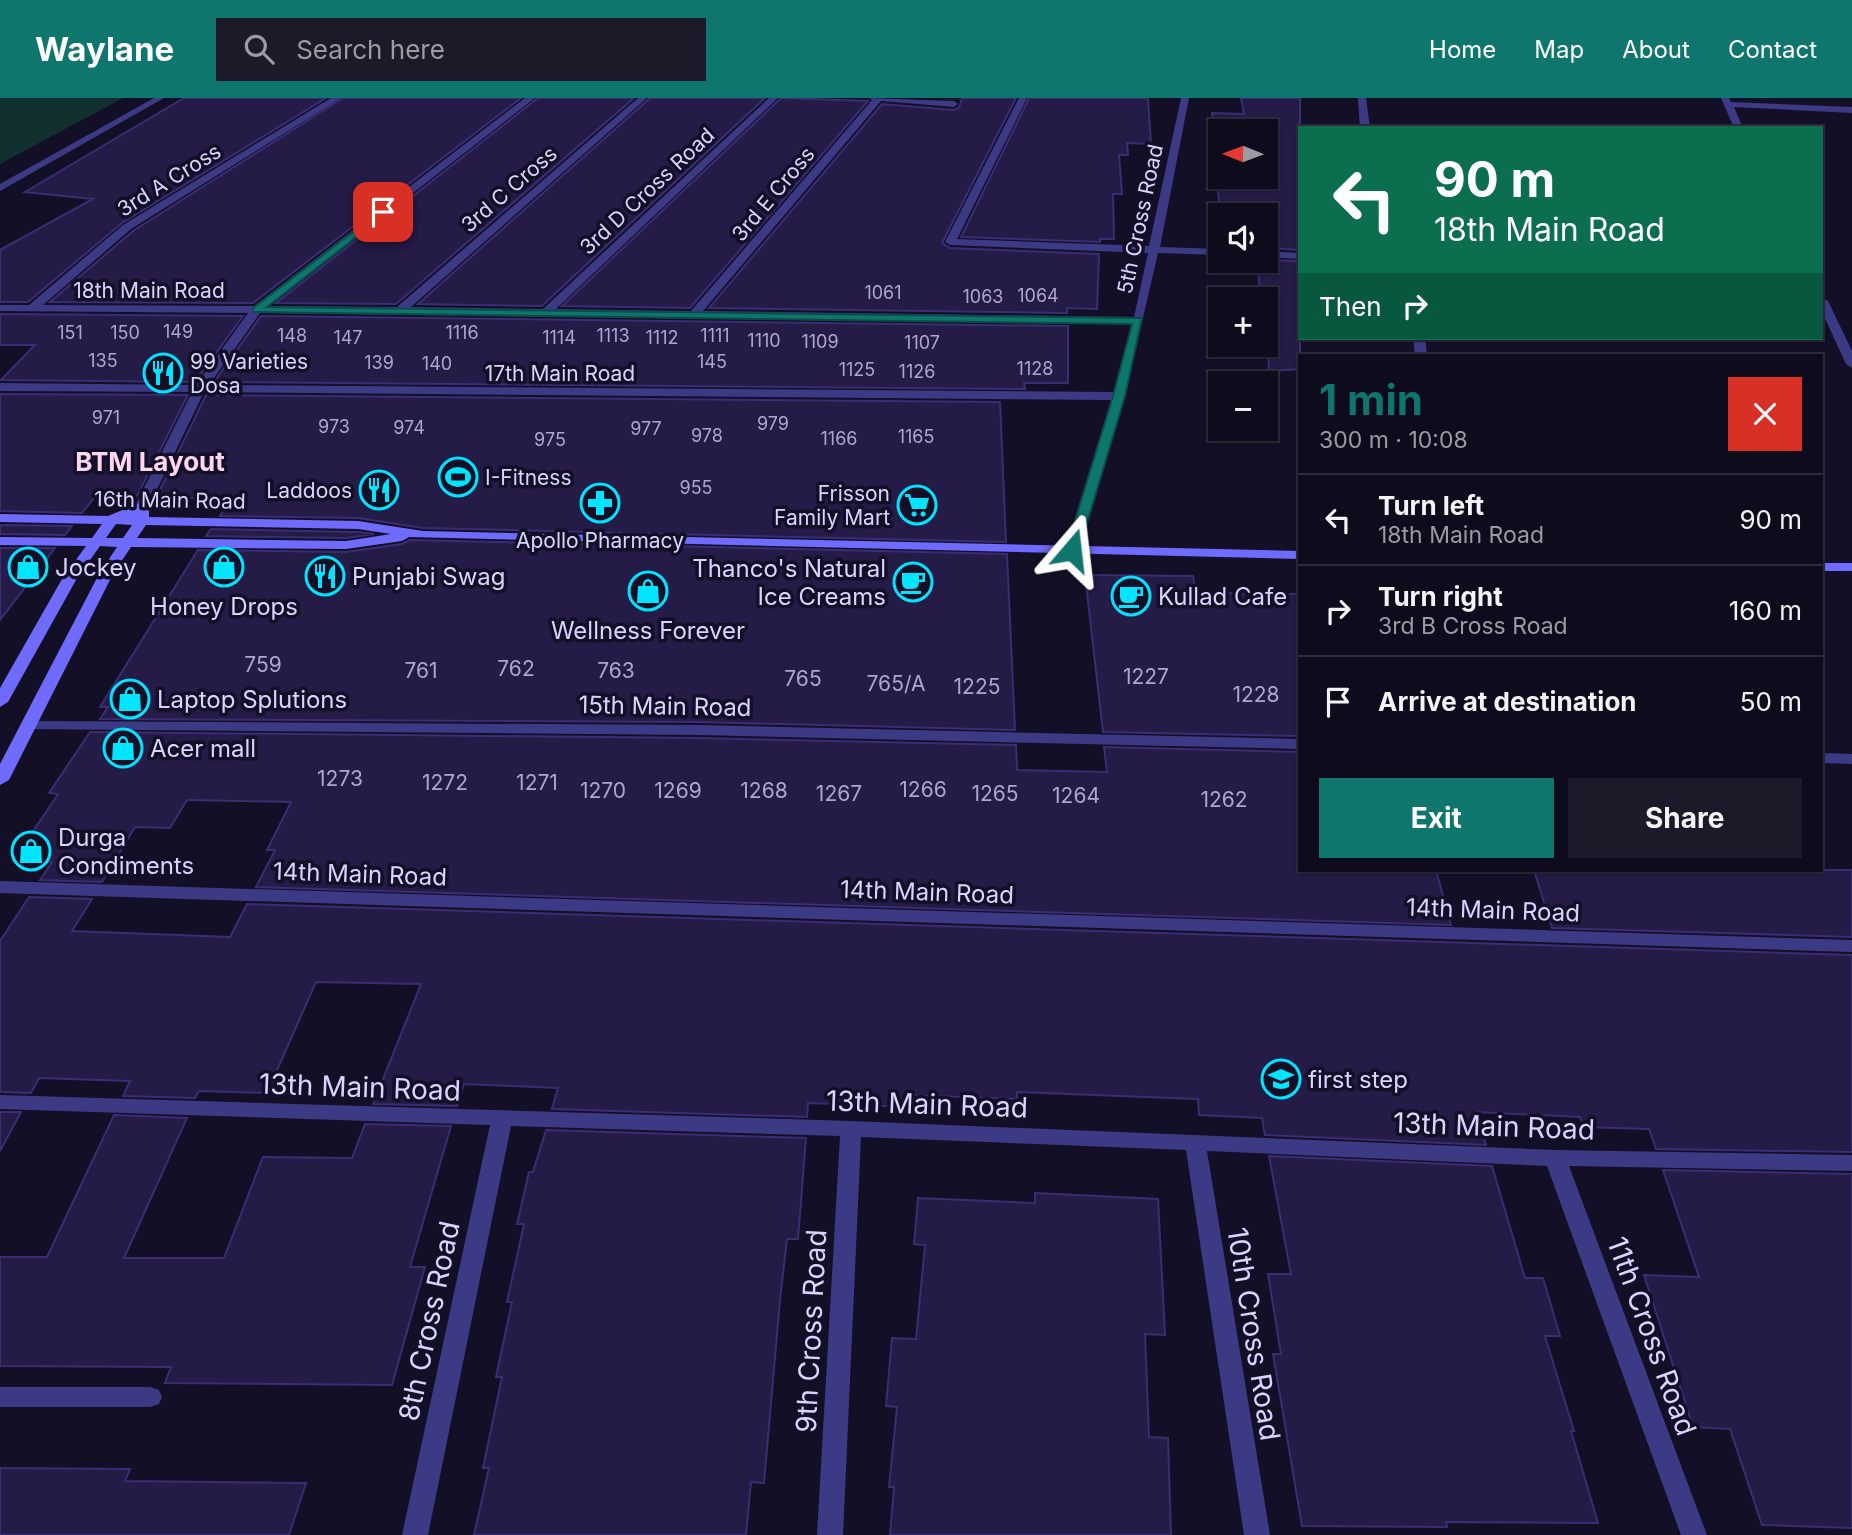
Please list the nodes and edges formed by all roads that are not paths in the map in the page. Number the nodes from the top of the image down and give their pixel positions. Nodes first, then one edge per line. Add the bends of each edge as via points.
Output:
1 (160, 98) edge
2 (337, 98) edge
3 (531, 98) edge
4 (643, 98) edge
5 (774, 98) edge
6 (873, 98) edge
7 (878, 98) edge
8 (1023, 98) edge
9 (1185, 98) edge
10 (1362, 98) edge
11 (1726, 101) edge
12 (954, 104) dead end
13 (1852, 110) edge
14 (1366, 126) edge
15 (1738, 126) edge
16 (0, 188) edge
17 (1153, 248) junction
18 (1208, 251) edge
19 (1278, 255) edge
20 (1298, 256) edge
21 (1823, 303) edge
22 (0, 308) edge
23 (32, 308) junction
24 (256, 310) junction
25 (400, 310) junction
26 (546, 312) junction
27 (694, 314) junction
28 (1139, 321) junction
29 (1837, 333) junction
30 (1852, 334) edge
31 (1852, 364) edge
32 (0, 387) edge
33 (199, 390) junction
34 (1119, 396) junction
35 (142, 513) junction
36 (0, 519) edge
37 (113, 519) junction
38 (423, 535) junction
39 (0, 541) edge
40 (96, 543) junction
41 (127, 543) junction
42 (1072, 550) junction
43 (1298, 555) edge
44 (1823, 567) edge
45 (1852, 567) edge
46 (0, 702) edge
47 (29, 726) junction
48 (1298, 744) edge
49 (1823, 758) edge
50 (1852, 759) edge
51 (0, 780) edge
52 (0, 887) edge
53 (1852, 946) edge
54 (0, 1102) edge
55 (502, 1120) junction
56 (851, 1129) junction
57 (1195, 1142) junction
58 (1555, 1158) junction
59 (1852, 1163) edge
60 (0, 1397) edge
61 (150, 1397) dead end
62 (415, 1535) edge
63 (830, 1535) edge
64 (1257, 1535) edge
65 (1694, 1535) edge

1 - 16 street
2 - 23 street, 3rd A Cross via 127,227
3 - 24 street
4 - 25 street, 3rd C Cross
5 - 26 street, 3rd D Cross Road
6 - 7 street
7 - 12 street
7 - 27 street, 3rd E Cross
8 - 17 street via 950,242
9 - 17 street, 5th Cross Road
10 - 14 street
11 - 13 street
11 - 15 street
17 - 18 street
17 - 28 street, 5th Cross Road
19 - 20 street
21 - 29 street
22 - 23 street, 18th Main Road
23 - 24 street, 18th Main Road
24 - 25 street, 18th Main Road
24 - 33 street
25 - 26 street, 18th Main Road
26 - 27 street, 18th Main Road
27 - 28 street, 18th Main Road
28 - 34 street, 5th Cross Road
29 - 30 street
29 - 31 street
32 - 33 street, 17th Main Road
33 - 34 street, 17th Main Road
33 - 35 street
34 - 42 street, 5th Cross Road
35 - 37 street, 16th Main Road
35 - 38 street, 16th Main Road via 358,524
35 - 41 street
36 - 37 street, 16th Main Road
37 - 40 street
38 - 41 street, 16th Main Road via 346,545
38 - 42 street, 16th Main Road
39 - 40 street, 16th Main Road
40 - 41 street, 16th Main Road
40 - 46 street via 69,579
41 - 47 street via 106,574
42 - 43 street, 16th Main Road
44 - 45 street
47 - 48 street, 15th Main Road via 698,730
47 - 51 street
49 - 50 street
52 - 53 street, 14th Main Road
54 - 55 street, 13th Main Road
55 - 56 street, 13th Main Road
55 - 62 street, 8th Cross Road
56 - 57 street, 13th Main Road
56 - 63 street, 9th Cross Road
57 - 58 street, 13th Main Road
57 - 64 street, 10th Cross Road
58 - 59 street, 13th Main Road
58 - 65 street, 11th Cross Road
60 - 61 street

